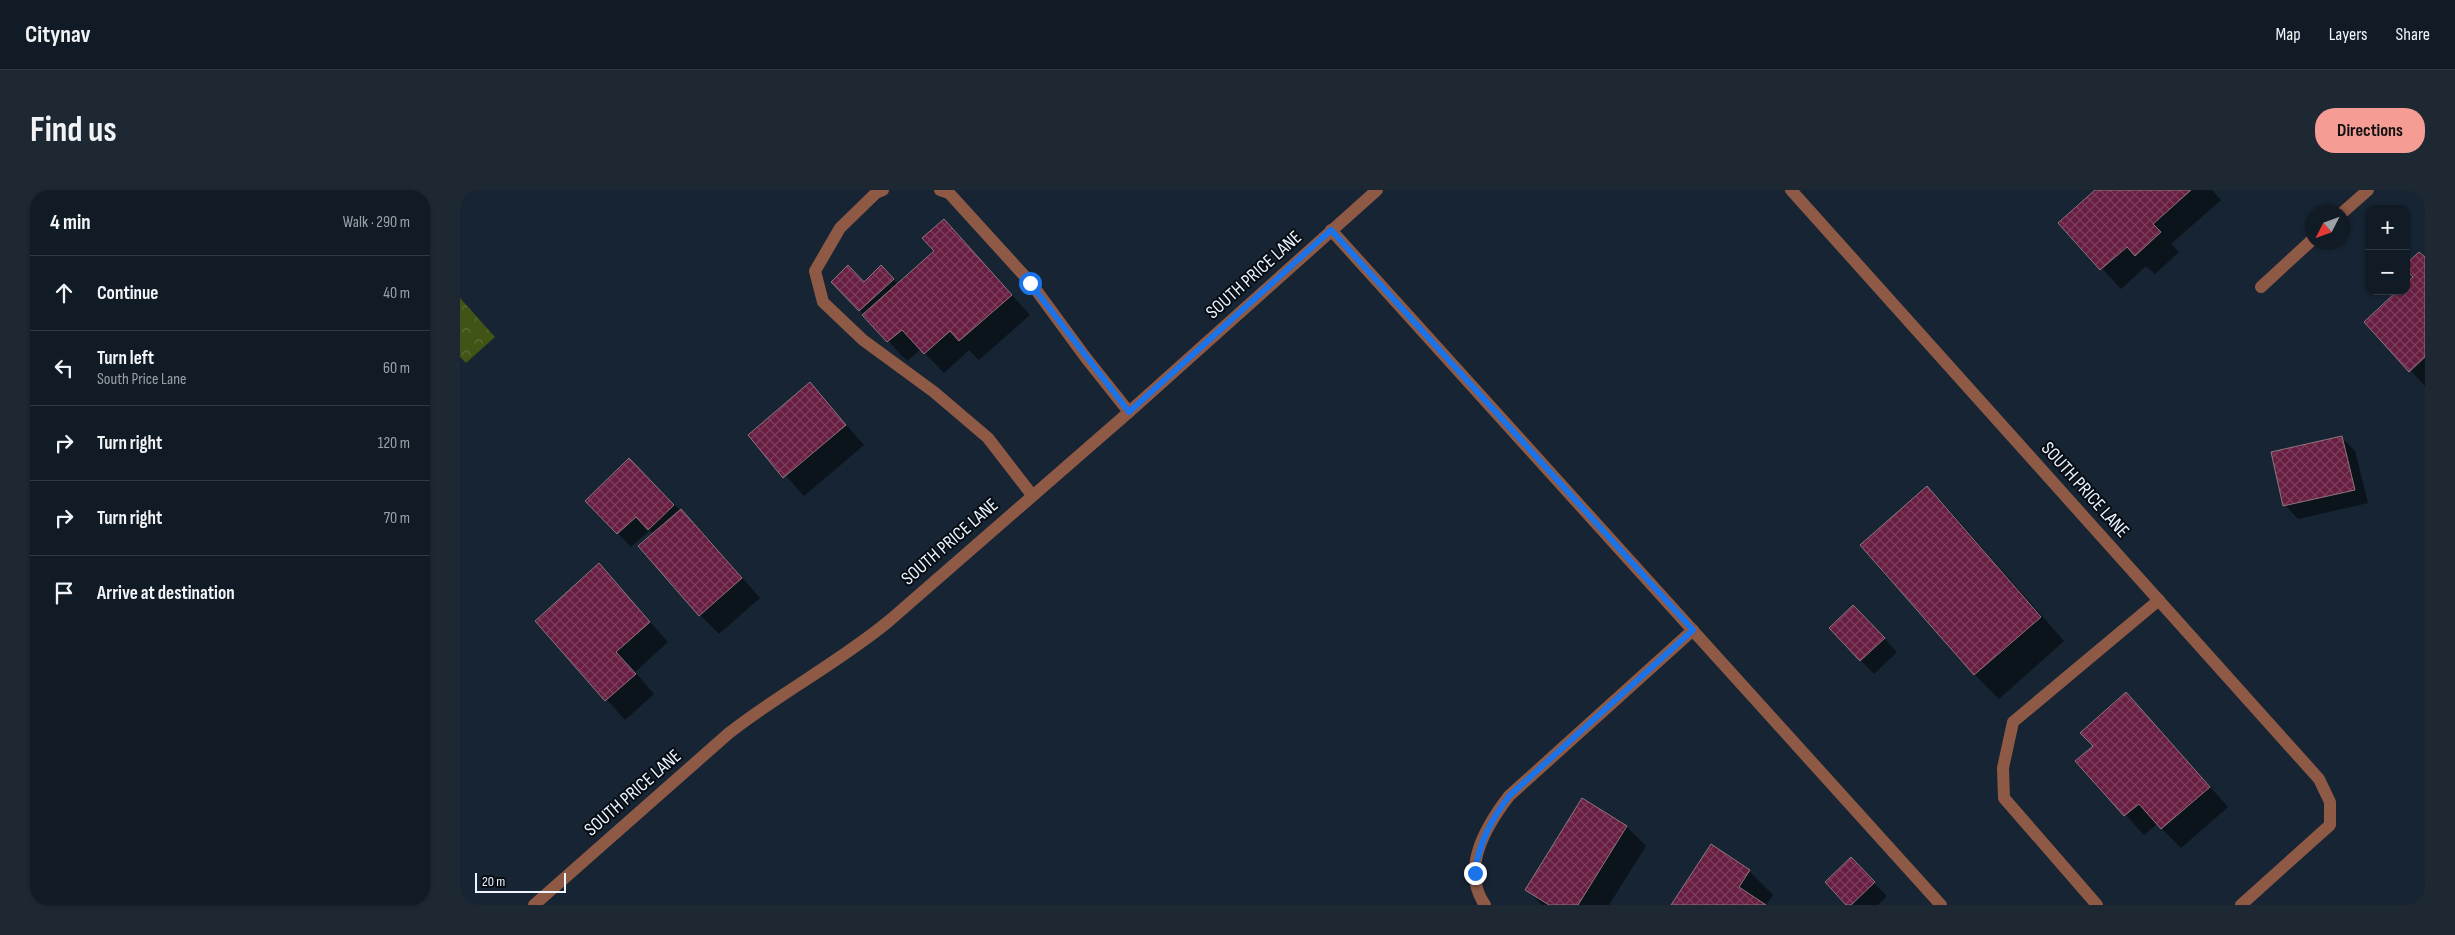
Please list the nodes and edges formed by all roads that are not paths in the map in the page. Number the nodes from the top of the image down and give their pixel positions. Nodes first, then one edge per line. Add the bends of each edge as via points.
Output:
1 (883, 190) edge
2 (940, 190) edge
3 (1377, 190) edge
4 (1791, 190) edge
5 (2368, 190) edge
6 (2350, 206) edge
7 (1331, 230) junction
8 (2305, 246) edge
9 (2261, 287) dead end
10 (1129, 412) junction
11 (1032, 495) junction
12 (2159, 600) junction
13 (1693, 630) junction
14 (534, 905) edge
15 (1485, 905) edge
16 (1941, 905) edge
17 (2097, 905) edge
18 (2241, 905) edge

1 - 11 street via 840,228 815,271 822,302 863,340 934,392 988,438
2 - 10 street via 949,193 1030,283
3 - 7 street, SOUTH PRICE LANE
4 - 12 street, SOUTH PRICE LANE
5 - 6 street
7 - 10 street, SOUTH PRICE LANE
7 - 13 street
8 - 9 street
10 - 11 street, SOUTH PRICE LANE
11 - 14 street, SOUTH PRICE LANE via 858,646 760,709 729,733
12 - 17 street via 2013,722 2003,768 2004,798
12 - 18 street, SOUTH PRICE LANE via 2319,779 2330,802 2330,825
13 - 15 street via 1509,796 1490,822 1478,852 1477,893
13 - 16 street

